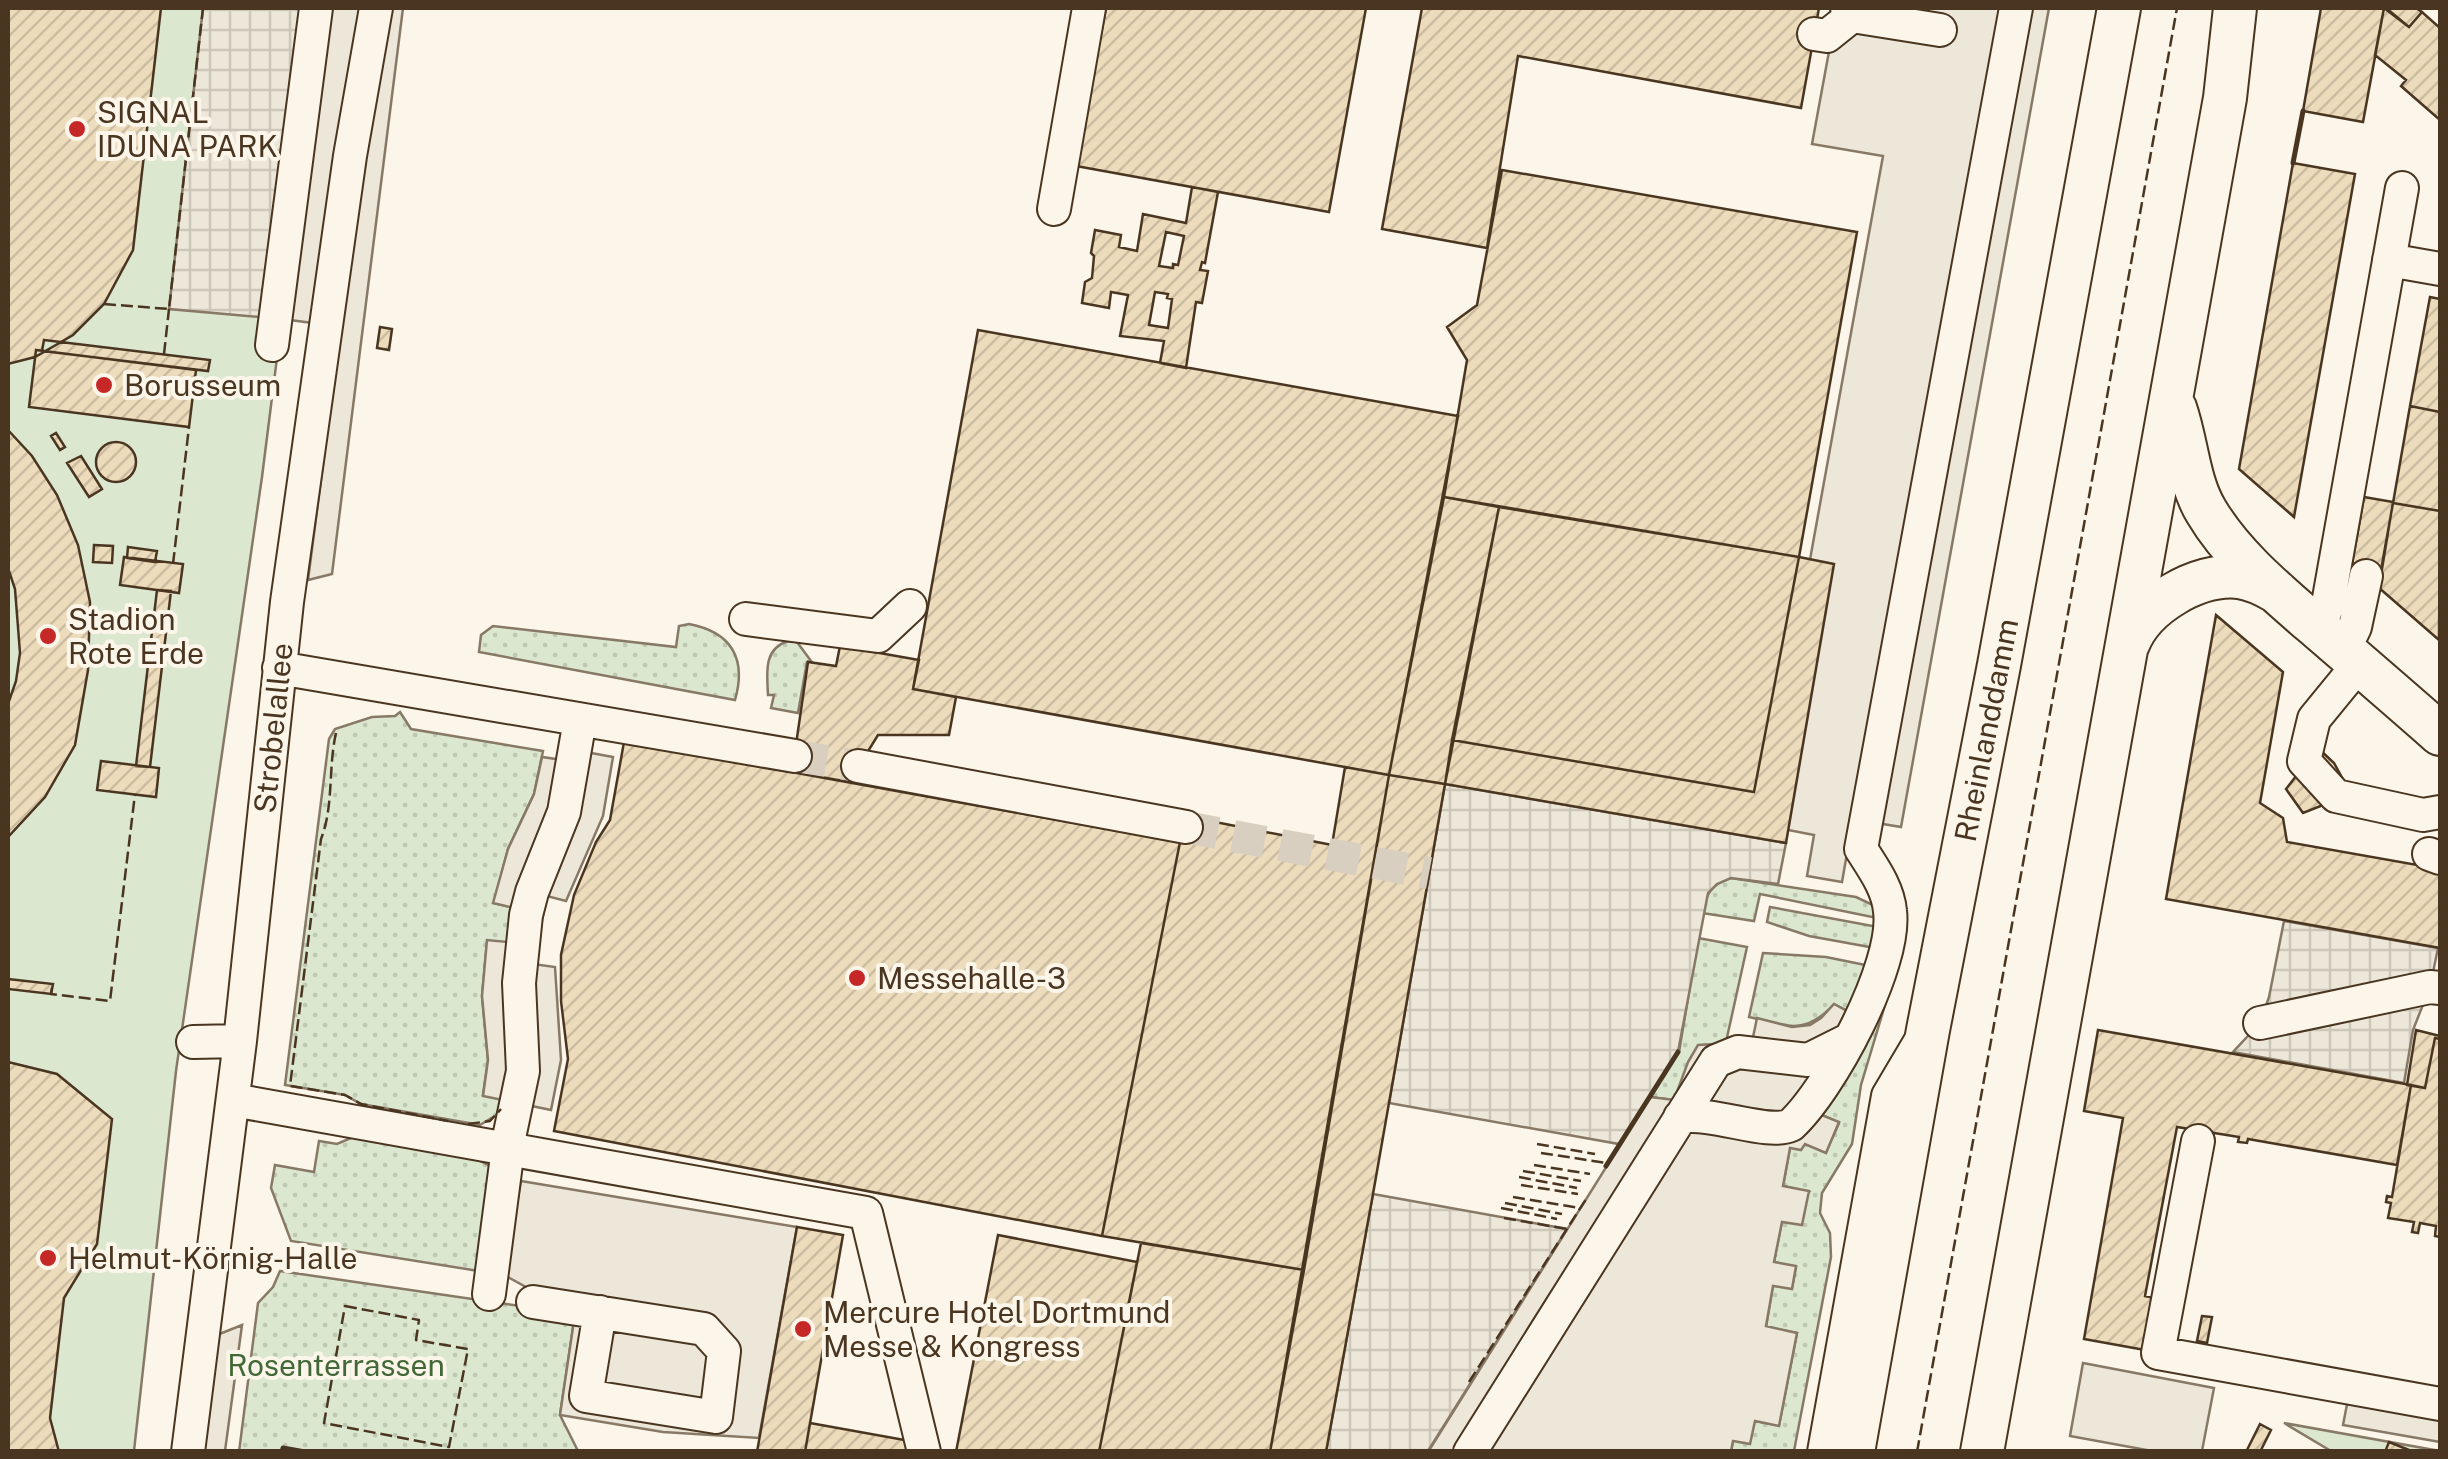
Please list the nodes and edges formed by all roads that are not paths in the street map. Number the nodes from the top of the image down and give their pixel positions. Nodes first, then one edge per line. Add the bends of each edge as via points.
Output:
1 (316, 8) edge
2 (376, 8) edge
3 (1088, 8) edge
4 (2016, 8) edge
5 (2119, 8) edge
6 (2236, 8) edge
7 (1849, 12) edge
8 (1940, 30) dead end
9 (1814, 34) dead end
10 (2402, 188) dead end
11 (1054, 210) dead end
12 (2389, 260) junction
13 (2440, 269) edge
14 (272, 345) dead end
15 (2171, 398) junction
16 (2366, 576) dead end
17 (2277, 592) junction
18 (910, 606) dead end
19 (746, 619) dead end
20 (2341, 648) junction
21 (2126, 650) junction
22 (279, 668) junction
23 (580, 720) junction
24 (2440, 734) edge
25 (795, 756) tunnel mouth
26 (858, 766) tunnel mouth
27 (1186, 827) tunnel mouth
28 (2437, 841) edge
29 (2440, 988) edge
30 (2260, 1023) dead end
31 (1928, 1030) junction
32 (1848, 1040) junction
33 (240, 1041) junction
34 (193, 1042) dead end
35 (233, 1100) junction
36 (1680, 1117) junction
37 (2198, 1142) dead end
38 (508, 1147) junction
39 (489, 1294) dead end
40 (533, 1302) dead end
41 (600, 1312) junction
42 (2440, 1404) edge
43 (188, 1452) edge
44 (924, 1452) edge
45 (1470, 1452) edge
46 (1824, 1452) edge
47 (1854, 1452) edge
48 (1982, 1452) edge

1 - 14 street
2 - 22 street, Strobelallee
3 - 11 street
4 - 32 street via 1861,849 1886,891 1890,924 1873,992
5 - 31 main road, Rheinlanddamm
6 - 15 main road
7 - 8 street
7 - 9 street via 1828,36
10 - 12 street
12 - 13 street
12 - 20 street via 2328,604
15 - 17 main road via 2204,509
15 - 21 main road
16 - 20 street via 2355,627
17 - 20 main road
17 - 21 main road via 2241,578 2202,582 2160,603 2134,628
18 - 19 street via 878,636
20 - 24 main road
20 - 28 street via 2304,761 2336,796 2422,815
21 - 48 main road
22 - 23 street
22 - 33 street, Strobelallee
23 - 25 street
23 - 38 street via 564,812 526,916 518,984 523,1071
26 - 27 street
29 - 30 street
31 - 46 street via 1888,1096
31 - 47 main road, Rheinlanddamm
32 - 36 street via 1808,1060 1746,1052 1723,1056
32 - 36 street via 1784,1128 1706,1114
33 - 34 street
33 - 35 street, Strobelallee
35 - 38 street
35 - 43 street, Strobelallee
36 - 45 street
37 - 42 street via 2158,1353
38 - 39 street
38 - 44 street via 866,1213
40 - 41 street
41 - 41 street via 704,1329 724,1351 716,1417 586,1396

